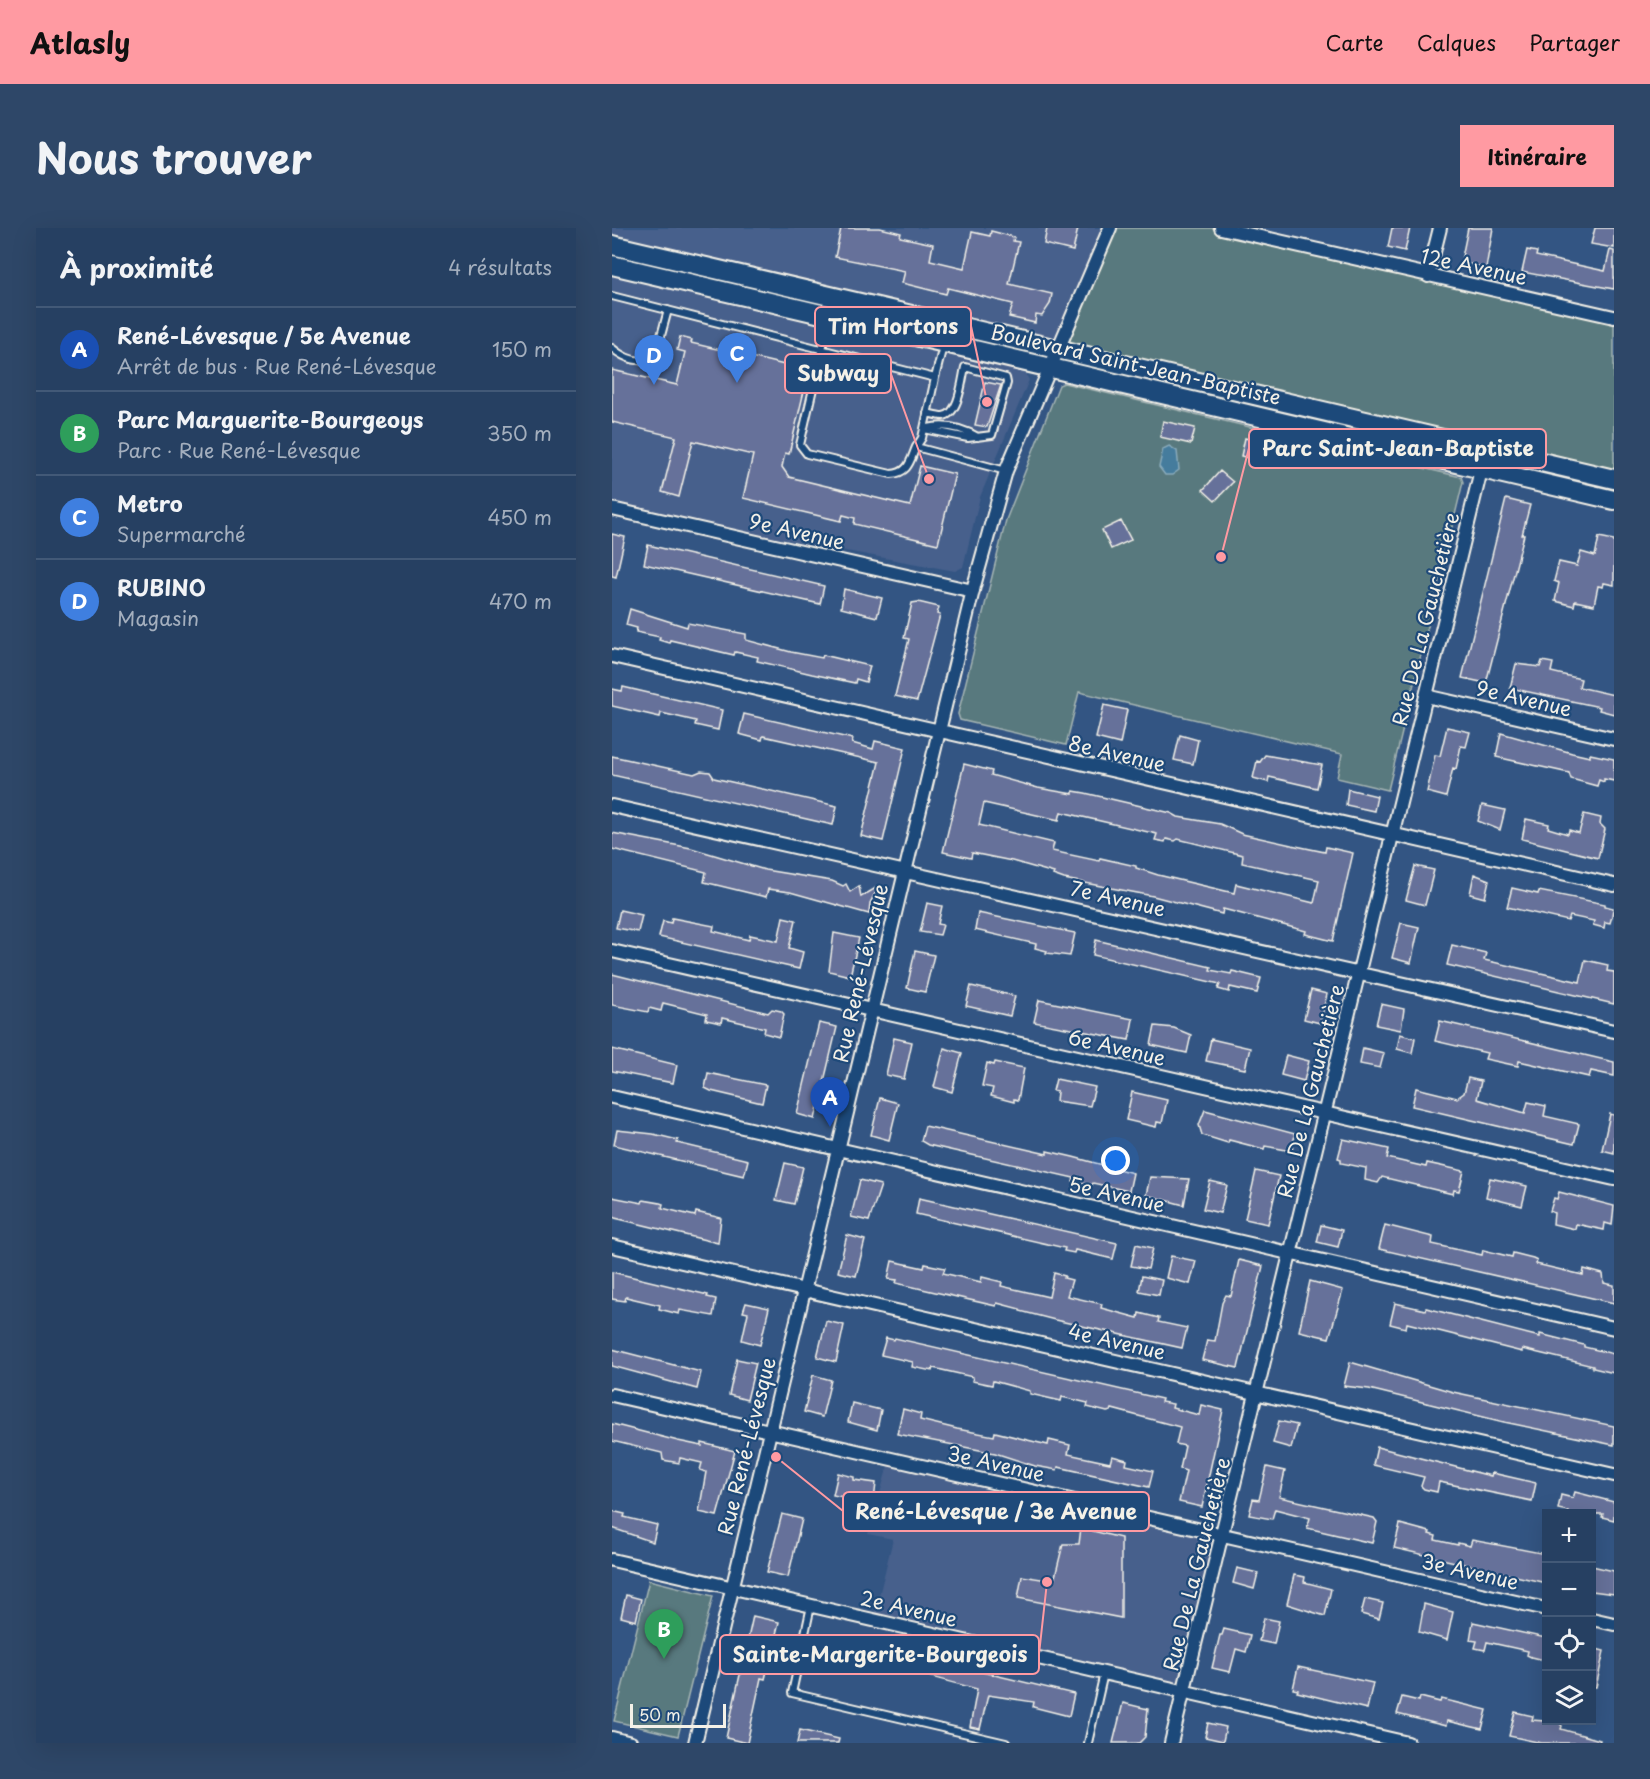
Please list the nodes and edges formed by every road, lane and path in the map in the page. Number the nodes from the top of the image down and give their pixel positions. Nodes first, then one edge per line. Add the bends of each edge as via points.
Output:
1 (1110, 228) edge
2 (1221, 228) edge
3 (1440, 228) edge
4 (612, 245) edge
5 (612, 265) edge
6 (1428, 276) junction
7 (612, 296) edge
8 (833, 297) junction
9 (668, 310) junction
10 (830, 316) junction
11 (1614, 317) edge
12 (948, 324) junction
13 (944, 342) junction
14 (612, 348) edge
15 (824, 350) junction
16 (1060, 350) junction
17 (1051, 367) junction
18 (935, 378) junction
19 (927, 413) junction
20 (924, 429) junction
21 (916, 447) junction
22 (1486, 449) junction
23 (1481, 468) junction
24 (1006, 471) junction
25 (1614, 479) edge
26 (1614, 500) edge
27 (612, 509) edge
28 (973, 591) junction
29 (612, 656) edge
30 (1426, 696) junction
31 (938, 732) junction
32 (1614, 739) edge
33 (612, 806) edge
34 (1393, 835) junction
35 (905, 870) junction
36 (1614, 885) edge
37 (612, 951) edge
38 (1358, 973) junction
39 (872, 1010) junction
40 (1614, 1031) edge
41 (612, 1097) edge
42 (1324, 1114) junction
43 (838, 1148) junction
44 (1614, 1179) edge
45 (612, 1246) edge
46 (1290, 1254) junction
47 (803, 1290) junction
48 (1614, 1328) edge
49 (1258, 1393) junction
50 (612, 1395) edge
51 (770, 1432) junction
52 (1614, 1475) edge
53 (1223, 1535) junction
54 (612, 1560) edge
55 (732, 1587) junction
56 (811, 1605) junction
57 (1542, 1608) edge
58 (1596, 1620) edge
59 (1614, 1624) edge
60 (1105, 1671) junction
61 (1184, 1691) junction
62 (612, 1738) edge
63 (631, 1743) edge
64 (695, 1743) edge
65 (1006, 1743) edge
66 (1088, 1743) edge
67 (1171, 1743) edge
68 (1408, 1743) edge

1 - 16 street, Rue René-Lévesque
2 - 6 street, 12e Avenue
3 - 6 street
4 - 8 main road, Boulevard Saint-Jean-Baptiste
5 - 10 main road, Boulevard Saint-Jean-Baptiste
6 - 11 street, 12e Avenue
7 - 9 lane
8 - 10 main road
8 - 12 main road, Boulevard Saint-Jean-Baptiste
9 - 14 lane via 656,354 651,359 637,360
9 - 15 lane
10 - 13 main road, Boulevard Saint-Jean-Baptiste
10 - 15 lane
12 - 13 lane
12 - 16 main road, Boulevard Saint-Jean-Baptiste
13 - 17 main road, Boulevard Saint-Jean-Baptiste
13 - 18 lane
15 - 18 lane
15 - 21 lane via 800,438 807,454 891,474 907,469
16 - 17 street, Rue René-Lévesque
16 - 22 main road, Boulevard Saint-Jean-Baptiste
17 - 23 main road, Boulevard Saint-Jean-Baptiste
17 - 24 street, Rue René-Lévesque
18 - 19 lane
19 - 20 lane
19 - 20 lane via 943,416 955,407 965,367 1006,378 992,435 968,438
20 - 21 lane
21 - 24 lane
22 - 23 street, Rue De La Gauchetière
22 - 25 main road, Boulevard Saint-Jean-Baptiste
23 - 26 main road, Boulevard Saint-Jean-Baptiste
23 - 30 street, Rue De La Gauchetière
24 - 28 street, Rue René-Lévesque
27 - 28 street, 9e Avenue
28 - 31 street, Rue René-Lévesque
29 - 31 street, 8e Avenue
30 - 32 street, 9e Avenue
30 - 34 street, Rue De La Gauchetière
31 - 34 street, 8e Avenue
31 - 35 street, Rue René-Lévesque
33 - 35 street, 7e Avenue
34 - 36 street, 8e Avenue
34 - 38 street, Rue De La Gauchetière
35 - 38 street, 7e Avenue
35 - 39 street, Rue René-Lévesque
37 - 39 street, 6e Avenue
38 - 40 street, 7e Avenue
38 - 42 street, Rue De La Gauchetière
39 - 42 street, 6e Avenue
39 - 43 street, Rue René-Lévesque
41 - 43 street, 5e Avenue
42 - 44 street, 6e Avenue
42 - 46 street, Rue De La Gauchetière
43 - 46 street, 5e Avenue
43 - 47 street, Rue René-Lévesque
45 - 47 street, 4e Avenue
46 - 48 street, 5e Avenue
46 - 49 street, Rue De La Gauchetière
47 - 49 street, 4e Avenue
47 - 51 street, Rue René-Lévesque
49 - 52 street, 4e Avenue
49 - 53 street, Rue De La Gauchetière
50 - 51 street, 3e Avenue
51 - 53 street, 3e Avenue
51 - 55 street, Rue René-Lévesque
53 - 57 street, 3e Avenue
53 - 61 street, Rue De La Gauchetière
54 - 55 street, 2e Avenue
55 - 56 street, 2e Avenue
55 - 64 street, Rue René-Lévesque
56 - 60 street, 2e Avenue
56 - 65 lane via 792,1693
58 - 59 street
60 - 61 street, 2e Avenue
60 - 66 lane
61 - 67 street, Rue De La Gauchetière
61 - 68 street, 2e Avenue
62 - 63 street

